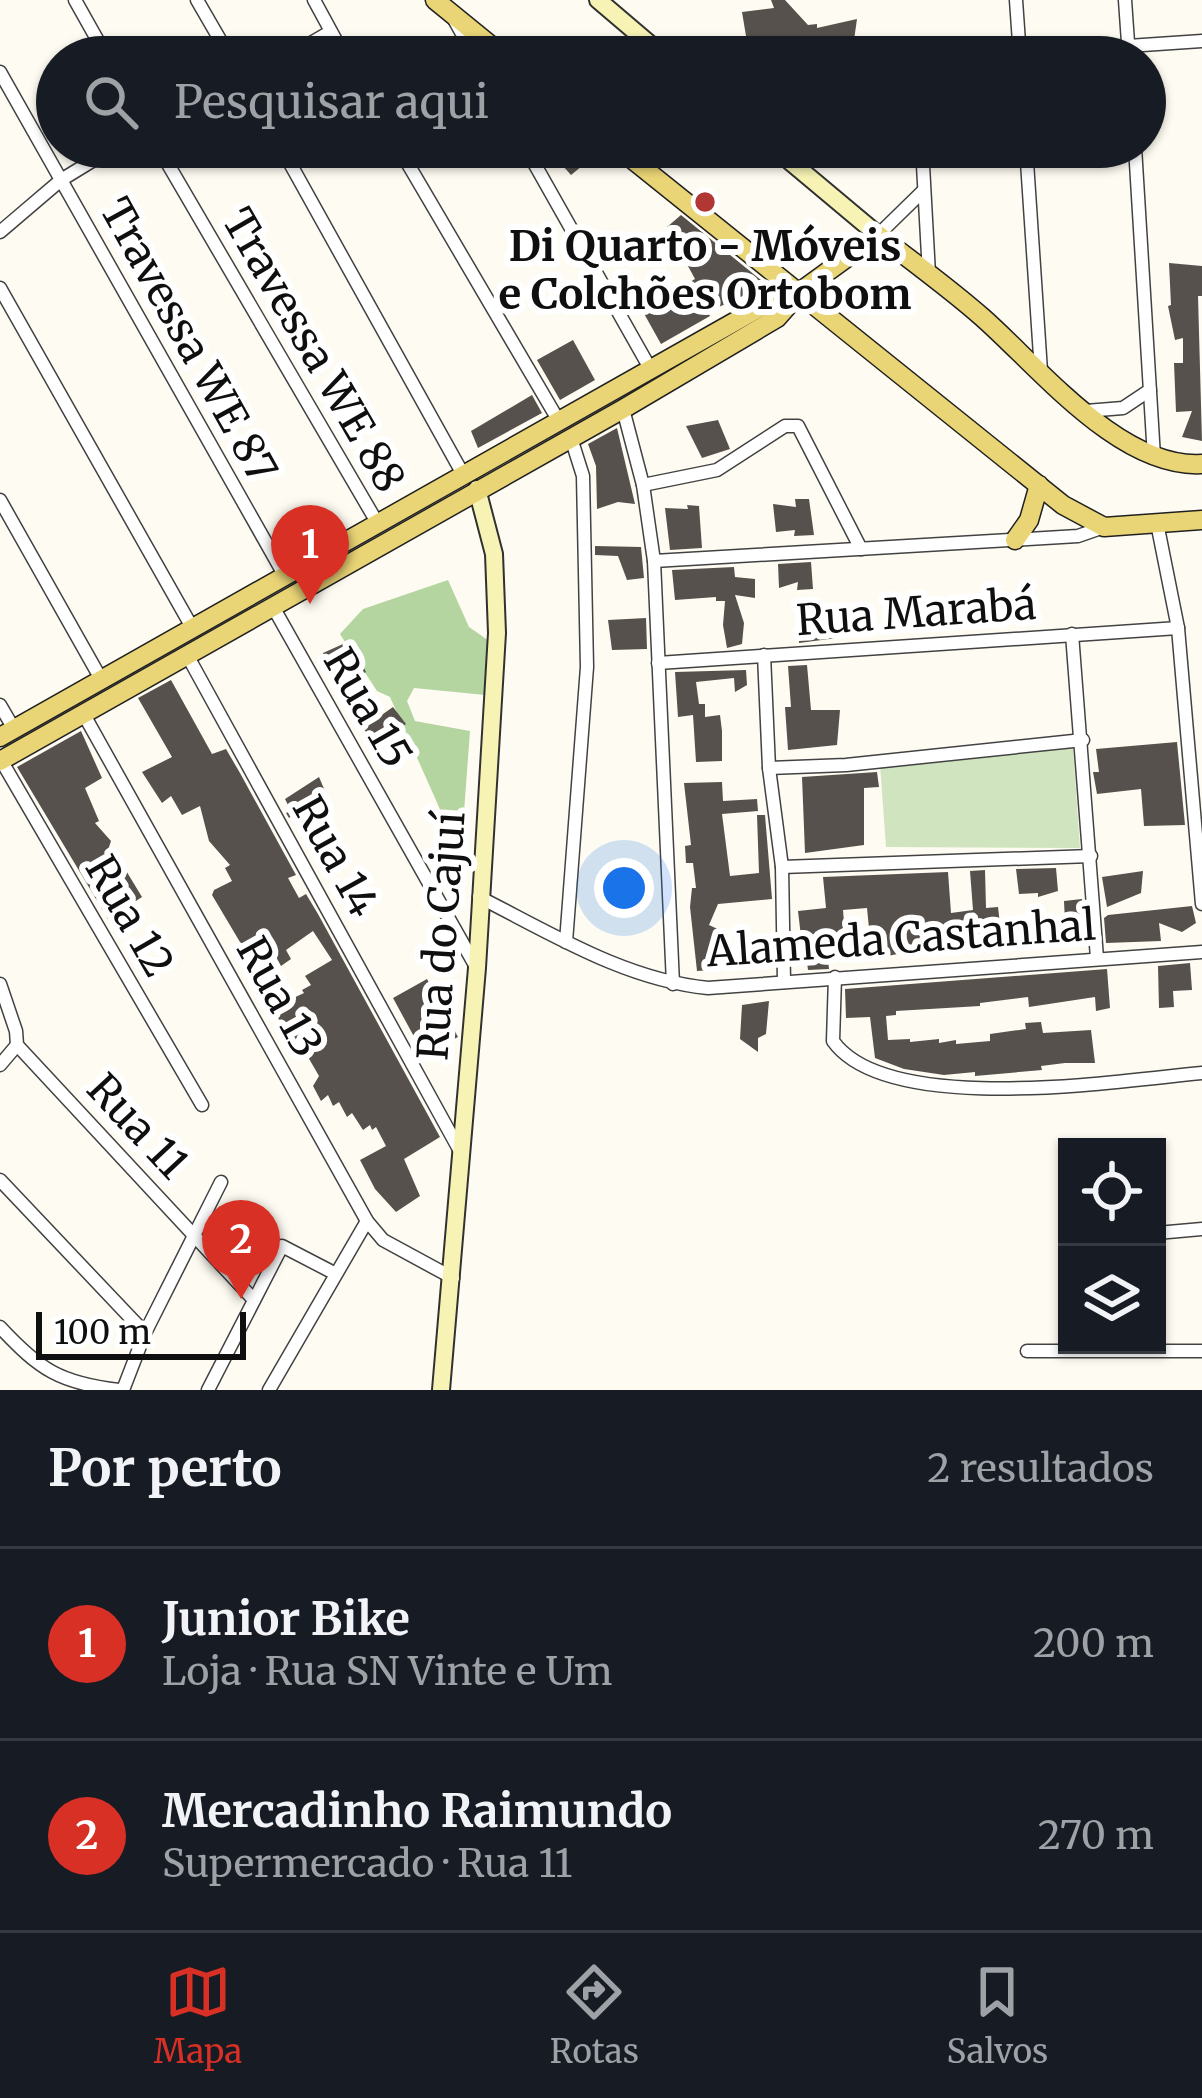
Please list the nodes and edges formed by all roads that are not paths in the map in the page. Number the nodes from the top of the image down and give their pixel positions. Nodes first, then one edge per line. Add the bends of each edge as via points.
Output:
1 (75, 0) edge
2 (197, 0) edge
3 (314, 0) edge
4 (598, 0) edge
5 (1016, 0) edge
6 (1125, 0) edge
7 (442, 6) edge
8 (330, 32) junction
9 (95, 36) edge
10 (218, 36) edge
11 (323, 36) edge
12 (332, 36) edge
13 (461, 36) edge
14 (479, 36) edge
15 (640, 36) edge
16 (1019, 36) edge
17 (1128, 36) edge
18 (1202, 41) edge
19 (1166, 46) edge
20 (0, 72) edge
21 (36, 136) edge
22 (54, 168) edge
23 (81, 168) edge
24 (170, 168) edge
25 (292, 168) edge
26 (410, 168) edge
27 (537, 168) edge
28 (644, 168) edge
29 (798, 168) edge
30 (922, 168) edge
31 (1027, 168) edge
32 (1136, 168) edge
33 (61, 180) junction
34 (923, 191) junction
35 (0, 232) edge
36 (878, 236) junction
37 (929, 274) junction
38 (0, 287) edge
39 (801, 291) junction
40 (651, 370) junction
41 (1041, 370) junction
42 (1150, 390) junction
43 (623, 409) junction
44 (1086, 411) junction
45 (597, 412) junction
46 (566, 431) junction
47 (1154, 457) junction
48 (1202, 464) edge
49 (470, 483) junction
50 (643, 485) junction
51 (1039, 485) junction
52 (0, 500) edge
53 (1202, 520) edge
54 (1157, 523) junction
55 (378, 524) junction
56 (1104, 526) junction
57 (1015, 539) junction
58 (861, 549) junction
59 (654, 561) junction
60 (286, 578) junction
61 (272, 605) junction
62 (236, 616) junction
63 (193, 628) junction
64 (1178, 628) junction
65 (1072, 634) junction
66 (186, 653) junction
67 (764, 655) junction
68 (658, 662) junction
69 (101, 679) junction
70 (0, 705) edge
71 (69, 713) junction
72 (7, 733) edge
73 (1083, 740) junction
74 (0, 760) edge
75 (769, 768) junction
76 (1091, 856) junction
77 (782, 867) junction
78 (479, 897) junction
79 (1202, 904) edge
80 (566, 942) junction
81 (1202, 952) edge
82 (1097, 958) junction
83 (477, 968) junction
84 (835, 977) junction
85 (784, 982) junction
86 (0, 984) edge
87 (673, 984) junction
88 (16, 1045) junction
89 (0, 1065) edge
90 (1202, 1073) edge
91 (202, 1105) dead end
92 (462, 1154) junction
93 (0, 1180) edge
94 (221, 1182) dead end
95 (367, 1221) junction
96 (1202, 1229) edge
97 (193, 1232) junction
98 (1166, 1232) edge
99 (334, 1274) junction
100 (453, 1279) junction
101 (254, 1300) junction
102 (0, 1327) edge
103 (145, 1333) junction
104 (1027, 1351) dead end
105 (1202, 1351) edge
106 (121, 1390) edge
107 (208, 1390) edge
108 (268, 1390) edge
109 (441, 1390) edge

1 - 9 street
2 - 10 street
3 - 8 street
4 - 15 street
5 - 16 street
6 - 17 street
7 - 13 street
7 - 14 main road
8 - 11 street
8 - 12 street
18 - 19 street
20 - 21 street, Travessa WE 87
22 - 33 street, Travessa WE 87
23 - 33 street
24 - 55 street, Travessa WE 88
25 - 49 street
26 - 46 street
27 - 40 street
28 - 39 main road
29 - 36 street
30 - 34 street
31 - 41 street
32 - 42 street
33 - 35 street
33 - 60 street, Travessa WE 87
34 - 36 street
34 - 37 street
36 - 37 main road
36 - 39 main road
37 - 41 main road
38 - 63 street
39 - 40 main road
39 - 43 main road via 777,318
39 - 51 main road
40 - 45 main road
41 - 44 main road
42 - 44 street via 1123,408
42 - 47 street
43 - 45 main road
43 - 50 street
44 - 47 main road
45 - 46 main road
46 - 49 main road
46 - 80 street via 583,476 587,667
47 - 48 main road
49 - 55 main road
49 - 61 main road
49 - 78 street, Rua do Cajuí via 494,554 497,633
50 - 58 street via 717,470 799,426
50 - 59 street
51 - 56 main road
51 - 57 main road
52 - 69 street
53 - 54 main road
54 - 56 main road
54 - 64 street
55 - 60 main road
56 - 57 street via 1078,536
57 - 58 street
58 - 59 street
59 - 68 street
60 - 62 main road
61 - 62 main road
61 - 83 street, Rua 15
62 - 63 main road
62 - 66 main road
63 - 69 main road
64 - 65 street, Rua Marabá
64 - 79 street
65 - 67 street, Rua Marabá
65 - 73 street
66 - 71 main road
66 - 92 street, Rua 14
67 - 68 street, Rua Marabá
67 - 75 street
68 - 87 street
69 - 71 main road
70 - 72 street
71 - 72 main road
71 - 74 main road
71 - 95 street, Rua 13
73 - 75 street
73 - 76 street
74 - 91 street, Rua 12
75 - 77 street
76 - 77 street
76 - 82 street
77 - 85 street
78 - 80 street, Alameda Castanhal
78 - 83 street, Rua do Cajuí
80 - 87 street, Alameda Castanhal
81 - 82 street, Alameda Castanhal
82 - 84 street, Alameda Castanhal
83 - 92 street, Rua do Cajuí
84 - 85 street, Alameda Castanhal
84 - 90 street via 833,1041 852,1060 908,1082 1060,1087
85 - 87 street, Alameda Castanhal
86 - 88 street, Rua 11
88 - 89 street
88 - 97 street, Rua 11
92 - 100 street, Rua do Cajuí
93 - 103 street
94 - 97 street
95 - 99 street
95 - 100 street, Rua 13 via 383,1240
96 - 98 street
97 - 101 street, Rua 11
97 - 103 street
99 - 101 street via 282,1246
99 - 108 street
100 - 109 street, Rua do Cajuí
101 - 107 street
102 - 106 street via 45,1372
103 - 106 street
104 - 105 street

